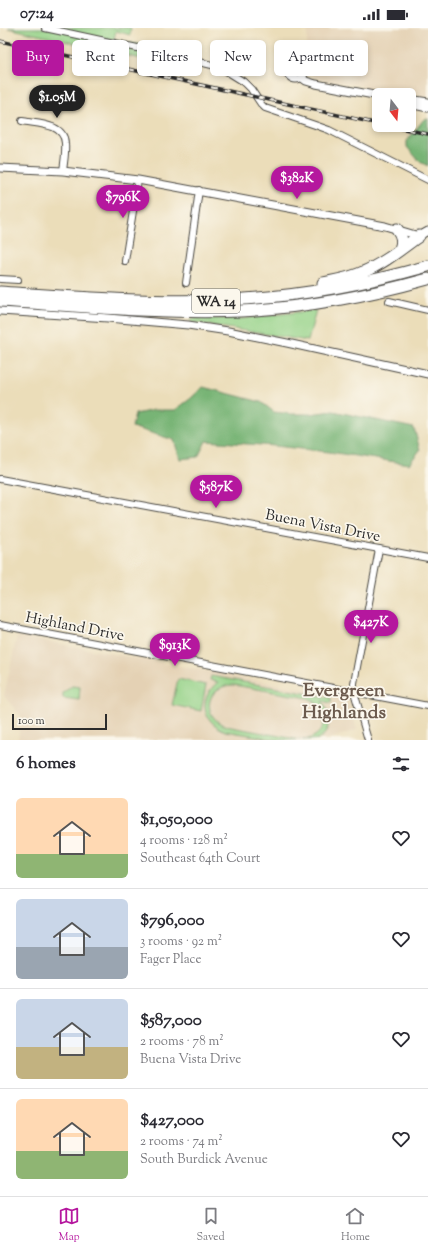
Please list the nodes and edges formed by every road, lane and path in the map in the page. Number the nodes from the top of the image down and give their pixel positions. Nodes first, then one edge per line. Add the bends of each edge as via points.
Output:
1 (45, 28) edge
2 (302, 78) dead end
3 (372, 95) edge
4 (416, 100) edge
5 (428, 102) edge
6 (416, 105) edge
7 (428, 108) edge
8 (22, 121) dead end
9 (0, 168) edge
10 (63, 172) junction
11 (138, 180) junction
12 (428, 180) edge
13 (200, 190) junction
14 (397, 229) junction
15 (423, 233) edge
16 (400, 249) junction
17 (125, 261) dead end
18 (428, 266) edge
19 (0, 279) edge
20 (428, 279) edge
21 (18, 280) dead end
22 (186, 282) dead end
23 (0, 292) edge
24 (256, 298) junction
25 (0, 301) edge
26 (389, 302) dead end
27 (428, 310) edge
28 (0, 311) edge
29 (428, 374) edge
30 (0, 479) edge
31 (379, 549) junction
32 (428, 558) edge
33 (0, 625) edge
34 (354, 692) junction
35 (428, 706) edge
36 (368, 740) edge

1 - 12 street via 220,67 248,86 265,108 329,130
2 - 3 street
4 - 5 street
6 - 7 street
8 - 10 street via 53,127 61,133 65,143
9 - 10 street
10 - 11 street
11 - 13 street
11 - 17 street
13 - 14 street
13 - 22 street
14 - 15 street
14 - 16 highway via 402,238
15 - 16 highway
16 - 24 highway via 362,273
18 - 24 highway, WA 14 via 336,288
19 - 21 street
20 - 25 highway, WA 14 via 320,303 240,311 156,311
23 - 24 highway, WA 14 via 102,299 186,301
26 - 27 street
28 - 29 street via 188,325 288,343
30 - 31 street, Buena Vista Drive
31 - 32 street, Buena Vista Drive
31 - 34 street
33 - 34 street, Highland Drive
34 - 35 street, Highland Drive
34 - 36 street

